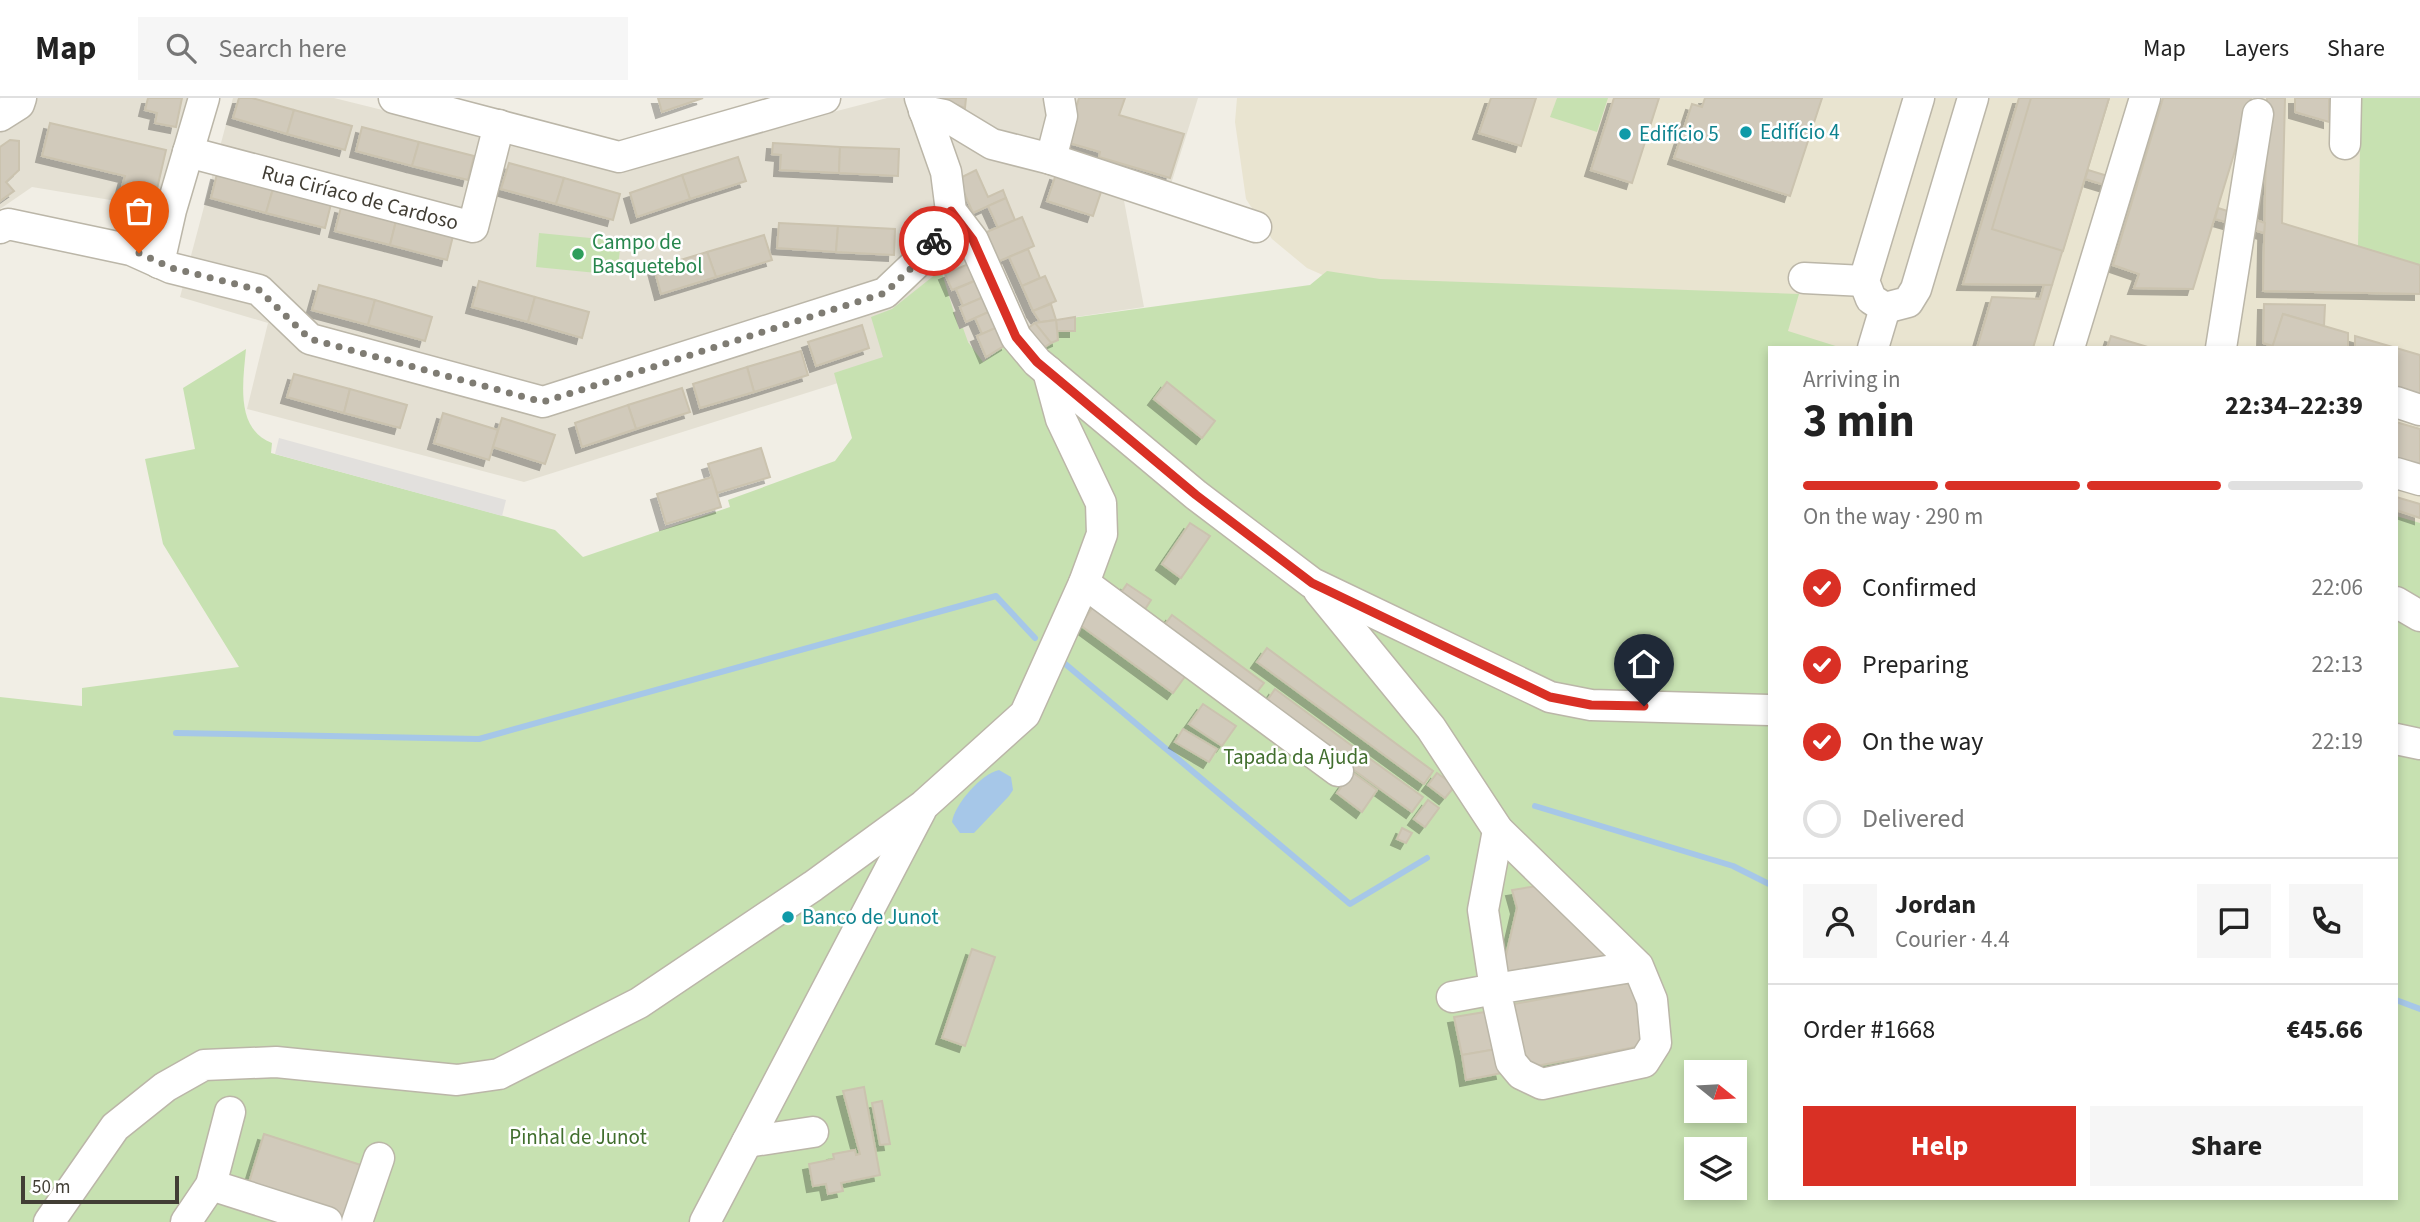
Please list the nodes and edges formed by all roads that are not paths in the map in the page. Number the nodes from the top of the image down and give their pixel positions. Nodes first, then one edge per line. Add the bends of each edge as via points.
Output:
1 (21, 98) edge
2 (204, 98) edge
3 (394, 98) edge
4 (825, 98) edge
5 (1059, 98) edge
6 (1919, 98) edge
7 (1973, 98) edge
8 (2145, 98) edge
9 (2346, 98) edge
10 (922, 105) edge
11 (2258, 114) dead end
12 (0, 116) edge
13 (499, 125) junction
14 (2345, 144) dead end
15 (188, 152) junction
16 (1051, 159) junction
17 (951, 211) junction
18 (0, 228) edge
19 (1256, 228) dead end
20 (159, 263) junction
21 (1804, 278) dead end
22 (1864, 281) junction
23 (1885, 308) junction
24 (1878, 346) edge
25 (2070, 346) edge
26 (2221, 346) edge
27 (1048, 371) junction
28 (2398, 403) edge
29 (2420, 410) edge
30 (2398, 474) edge
31 (2420, 480) edge
32 (1084, 583) junction
33 (1312, 583) junction
34 (2398, 603) edge
35 (2420, 616) edge
36 (1768, 710) edge
37 (2398, 739) edge
38 (2420, 744) edge
39 (1338, 771) dead end
40 (924, 805) junction
41 (1498, 830) junction
42 (1638, 966) junction
43 (1495, 989) junction
44 (1452, 997) dead end
45 (230, 1111) dead end
46 (813, 1132) dead end
47 (747, 1142) junction
48 (379, 1158) dead end
49 (211, 1185) junction
50 (49, 1222) edge
51 (186, 1222) edge
52 (327, 1222) edge
53 (357, 1222) edge
54 (705, 1222) edge

1 - 12 street
2 - 15 street
3 - 13 street
4 - 13 street via 619,157
5 - 16 street via 1062,116
6 - 22 street
7 - 23 street via 1916,289 1901,306
8 - 25 street
9 - 14 street
10 - 16 street via 992,144
10 - 17 street via 946,172
11 - 26 street
13 - 15 street, Rua Ciríaco de Cardoso via 473,227
15 - 20 street
16 - 19 street
17 - 20 street via 925,255 885,293 543,402 310,339 259,290
17 - 27 street via 973,240 1016,337
18 - 20 street via 8,224 131,250
21 - 22 street
22 - 23 street via 1871,299
23 - 24 street
27 - 32 street via 1061,419 1101,503 1102,534
27 - 33 street via 1196,495
28 - 29 street
30 - 31 street
32 - 39 street
32 - 40 street via 1025,714
33 - 36 street via 1550,697 1591,705
33 - 41 street via 1431,728
34 - 35 street
37 - 38 street
40 - 47 street
40 - 50 street via 639,1003 499,1074 457,1080 276,1062 204,1065 165,1087 114,1127
41 - 42 street
41 - 43 street via 1483,910
42 - 43 street
42 - 43 street via 1652,1000 1656,1042 1644,1062 1542,1084 1521,1074 1511,1062
43 - 44 street
45 - 49 street
46 - 47 street
47 - 54 street
48 - 53 street
49 - 51 street
49 - 52 street

